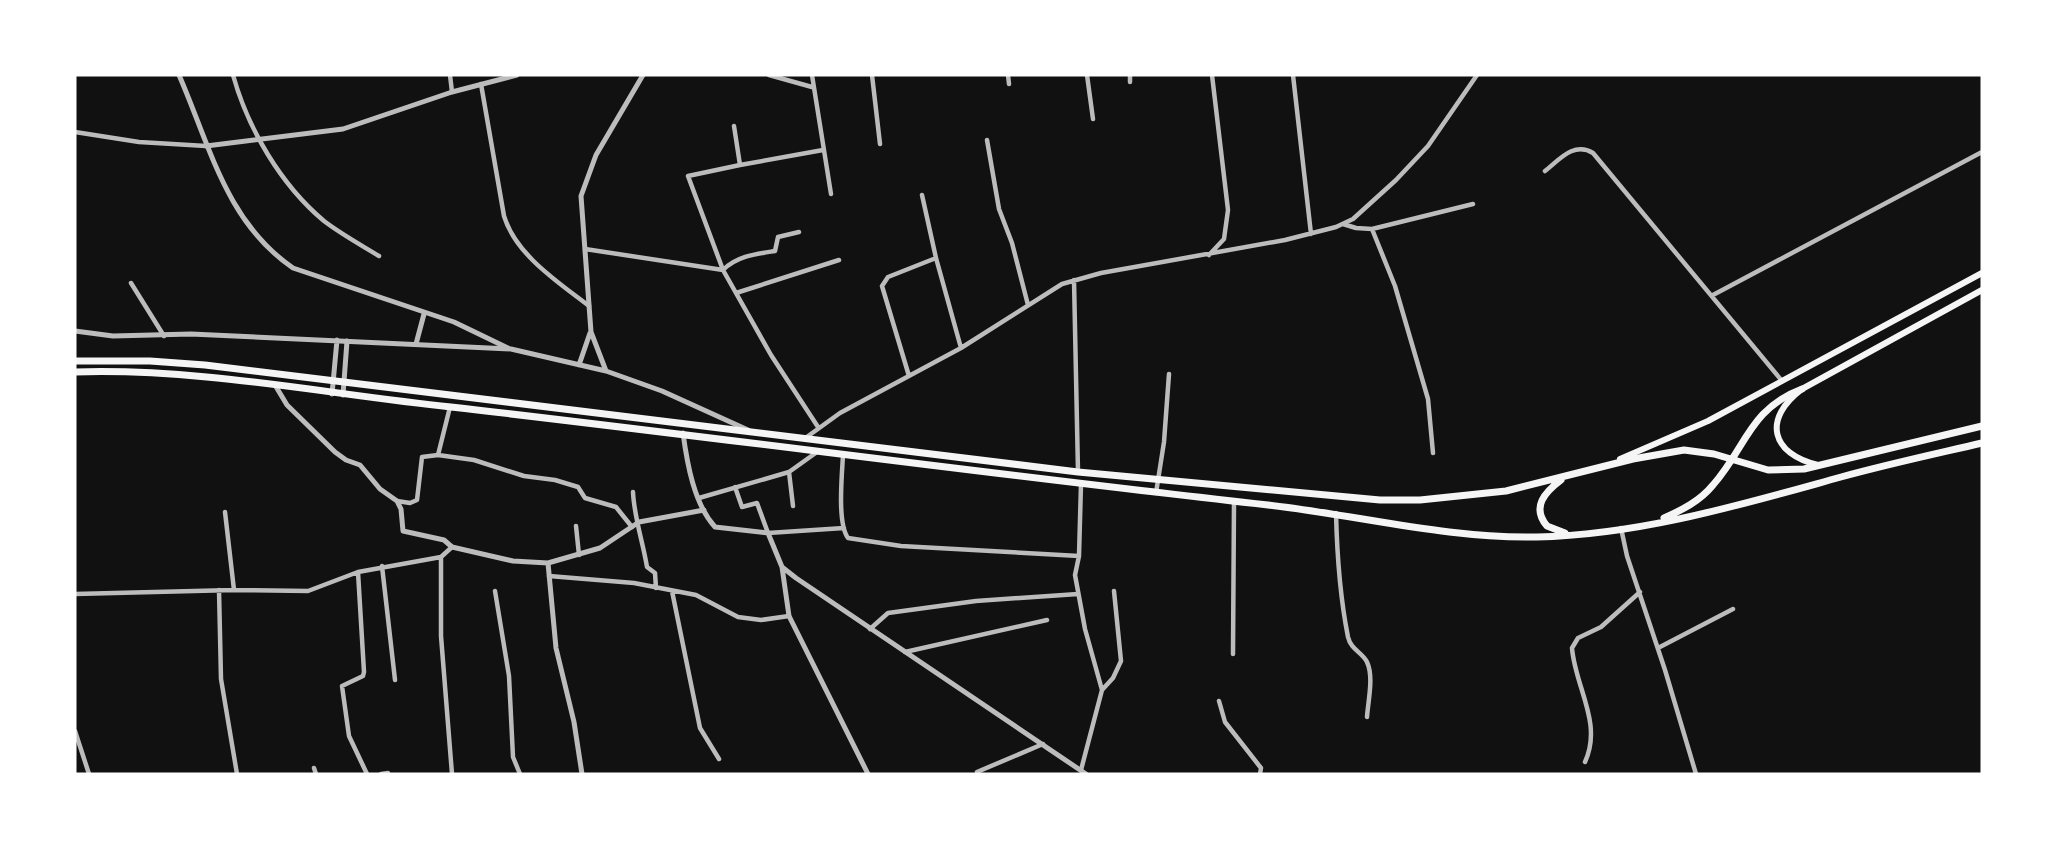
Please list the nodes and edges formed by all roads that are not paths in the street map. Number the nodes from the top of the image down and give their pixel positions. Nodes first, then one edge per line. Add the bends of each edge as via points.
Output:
1 (180, 75) edge
2 (233, 75) edge
3 (450, 75) edge
4 (517, 75) edge
5 (644, 75) edge
6 (769, 75) edge
7 (812, 75) edge
8 (872, 75) edge
9 (1008, 75) edge
10 (1087, 75) edge
11 (1130, 75) edge
12 (1212, 75) edge
13 (1293, 75) edge
14 (1477, 75) edge
15 (1130, 82) dead end
16 (481, 84) junction
17 (1010, 84) dead end
18 (812, 87) junction
19 (452, 92) junction
20 (1093, 119) dead end
21 (734, 126) dead end
22 (75, 132) edge
23 (258, 140) junction
24 (987, 140) dead end
25 (880, 144) dead end
26 (206, 146) junction
27 (823, 150) junction
28 (1982, 152) edge
29 (740, 165) junction
30 (1545, 171) dead end
31 (831, 194) dead end
32 (922, 195) dead end
33 (1473, 204) dead end
34 (1343, 224) junction
35 (1372, 229) junction
36 (799, 232) dead end
37 (1311, 234) junction
38 (585, 249) junction
39 (1209, 255) junction
40 (379, 256) dead end
41 (936, 258) junction
42 (839, 260) dead end
43 (723, 270) junction
44 (1982, 273) edge
45 (1074, 280) junction
46 (131, 284) dead end
47 (1982, 290) edge
48 (736, 293) junction
49 (1713, 295) junction
50 (1028, 305) junction
51 (589, 306) junction
52 (424, 314) junction
53 (75, 331) edge
54 (591, 332) junction
55 (164, 336) junction
56 (337, 340) junction
57 (347, 341) junction
58 (417, 344) junction
59 (961, 348) junction
60 (511, 349) junction
61 (75, 361) edge
62 (579, 365) junction
63 (606, 371) junction
64 (75, 372) edge
65 (1169, 374) dead end
66 (909, 376) junction
67 (334, 381) junction
68 (1782, 381) junction
69 (345, 383) junction
70 (275, 385) junction
71 (1802, 389) junction
72 (332, 394) junction
73 (343, 395) junction
74 (450, 407) junction
75 (1982, 426) edge
76 (818, 427) junction
77 (682, 433) junction
78 (752, 433) junction
79 (804, 439) junction
80 (1982, 443) edge
81 (817, 452) junction
82 (1433, 453) dead end
83 (438, 455) junction
84 (843, 455) junction
85 (1731, 459) junction
86 (1821, 466) junction
87 (1598, 467) junction
88 (789, 472) junction
89 (1078, 472) junction
90 (1563, 478) junction
91 (1158, 481) junction
92 (1081, 484) junction
93 (735, 487) junction
94 (633, 492) dead end
95 (1156, 494) junction
96 (699, 498) junction
97 (397, 501) junction
98 (1234, 502) junction
99 (793, 506) dead end
100 (704, 510) junction
101 (225, 512) dead end
102 (1336, 513) junction
103 (639, 522) junction
104 (1648, 525) junction
105 (576, 526) dead end
106 (632, 527) junction
107 (844, 528) junction
108 (1621, 528) junction
109 (768, 533) junction
110 (1572, 534) junction
111 (452, 547) junction
112 (579, 555) junction
113 (1079, 556) junction
114 (441, 557) junction
115 (548, 563) junction
116 (382, 566) junction
117 (782, 567) junction
118 (358, 572) junction
119 (549, 576) junction
120 (656, 588) junction
121 (219, 590) junction
122 (234, 590) junction
123 (495, 591) dead end
124 (672, 591) junction
125 (1114, 591) dead end
126 (1640, 592) junction
127 (75, 594) edge
128 (1078, 594) junction
129 (1734, 609) dead end
130 (789, 615) junction
131 (1047, 620) dead end
132 (870, 629) junction
133 (1658, 648) junction
134 (905, 652) junction
135 (1233, 654) dead end
136 (395, 680) dead end
137 (1102, 690) junction
138 (1219, 701) dead end
139 (1367, 717) dead end
140 (75, 731) edge
141 (1043, 744) junction
142 (718, 759) dead end
143 (1585, 762) dead end
144 (314, 768) dead end
145 (977, 772) dead end
146 (1083, 772) edge
147 (388, 773) edge
148 (89, 774) edge
149 (237, 774) edge
150 (316, 774) edge
151 (367, 774) edge
152 (381, 774) edge
153 (452, 774) edge
154 (520, 774) edge
155 (582, 774) edge
156 (868, 774) edge
157 (1260, 774) edge
158 (1695, 774) edge

1 - 26 street
2 - 23 street
3 - 19 street
4 - 16 street
5 - 38 street via 604,141 582,187
6 - 18 street
7 - 18 street
8 - 25 street
9 - 17 street
10 - 20 street
11 - 15 street
12 - 39 street via 1228,210 1224,239
13 - 37 street
14 - 34 street via 1428,146 1396,180
16 - 19 street
16 - 51 street via 504,216 512,236 527,254
18 - 27 street
19 - 23 street via 343,129
21 - 29 street
22 - 26 street via 139,142
23 - 26 street
23 - 40 street via 311,209
24 - 50 street via 999,209
26 - 52 street via 241,214 274,255 293,268
27 - 29 street
27 - 31 street
28 - 49 street
29 - 43 street via 688,176
30 - 49 street via 1575,149 1593,153
32 - 41 street
33 - 35 street
34 - 35 street
34 - 37 street
35 - 82 street via 1395,286 1428,399
36 - 43 street via 778,237 775,251 752,254
37 - 39 street
38 - 43 street
38 - 51 street
39 - 45 street
41 - 59 street
41 - 66 street via 888,277 883,283
42 - 48 street
43 - 48 street
44 - 68 main road
45 - 50 street
45 - 89 street
46 - 55 street
47 - 71 main road
48 - 76 street
49 - 68 street
50 - 59 street
51 - 54 street
52 - 58 street
52 - 60 street via 472,329
53 - 55 street
54 - 62 street
54 - 63 street
55 - 56 street
56 - 57 street
56 - 67 street
57 - 58 street
57 - 69 street
58 - 60 street
59 - 66 street
60 - 62 street
61 - 67 highway via 176,362
62 - 63 street
63 - 78 street via 662,390
64 - 70 highway via 155,372
65 - 91 street
66 - 76 street
67 - 69 highway
67 - 72 street
68 - 87 main road via 1687,432
69 - 73 street
69 - 78 highway
70 - 72 highway
70 - 97 street via 286,405 335,452 360,465 380,489
71 - 85 highway via 1766,410 1752,424
71 - 86 main road via 1784,407 1777,435 1781,447 1791,456
72 - 73 highway
73 - 74 highway
74 - 77 highway
74 - 83 street
75 - 86 highway
76 - 79 street
77 - 81 highway
77 - 96 street
78 - 79 highway
79 - 89 highway
80 - 104 highway
81 - 84 highway
81 - 88 street
83 - 97 street via 421,459 417,500
83 - 106 street via 474,460 578,487 585,498 616,507
84 - 92 highway
84 - 107 street
85 - 86 highway via 1775,471
85 - 87 highway via 1684,450
85 - 104 highway via 1714,485 1698,499
87 - 90 highway
88 - 93 street
88 - 99 street
89 - 91 highway
90 - 91 highway via 1506,491 1420,500
90 - 110 highway via 1546,492 1540,510 1547,526
91 - 95 street
92 - 95 highway
92 - 113 street
93 - 96 street
93 - 109 street via 742,507 757,503
94 - 103 street via 633,511
95 - 98 highway
96 - 100 street
97 - 111 street via 402,531 444,540
98 - 102 highway
98 - 135 street
100 - 103 street
100 - 109 street via 717,528
101 - 122 street
102 - 110 highway via 1483,535
102 - 139 street via 1348,638 1352,648 1365,658 1369,673
103 - 106 street
103 - 120 street via 647,567 655,573
104 - 108 highway
105 - 112 street
106 - 112 street via 611,543
107 - 109 street
107 - 113 street via 848,538 901,546
108 - 110 highway
108 - 126 street
109 - 117 street
111 - 114 street
111 - 115 street via 513,561
112 - 115 street
113 - 128 street via 1075,575
114 - 116 street
114 - 153 street via 441,636
115 - 119 street
116 - 118 street
116 - 136 street
117 - 130 street
117 - 132 street
118 - 122 street via 308,591
118 - 151 street via 364,672 342,686 349,736
119 - 120 street
119 - 155 street via 556,648
120 - 124 street
121 - 122 street
121 - 127 street
121 - 149 street via 220,679
123 - 154 street via 509,676 513,757
124 - 130 street via 705,598 738,617 761,620
124 - 142 street via 700,728
125 - 137 street via 1121,661
126 - 133 street
126 - 143 street via 1601,627 1578,638 1572,648 1592,739
128 - 132 street via 976,601 888,613
128 - 137 street
129 - 133 street
130 - 156 street
131 - 134 street
132 - 134 street
133 - 158 street
134 - 141 street
137 - 146 street
138 - 157 street via 1225,722 1260,768
140 - 148 street
141 - 145 street
141 - 146 street
144 - 150 street
147 - 152 street

